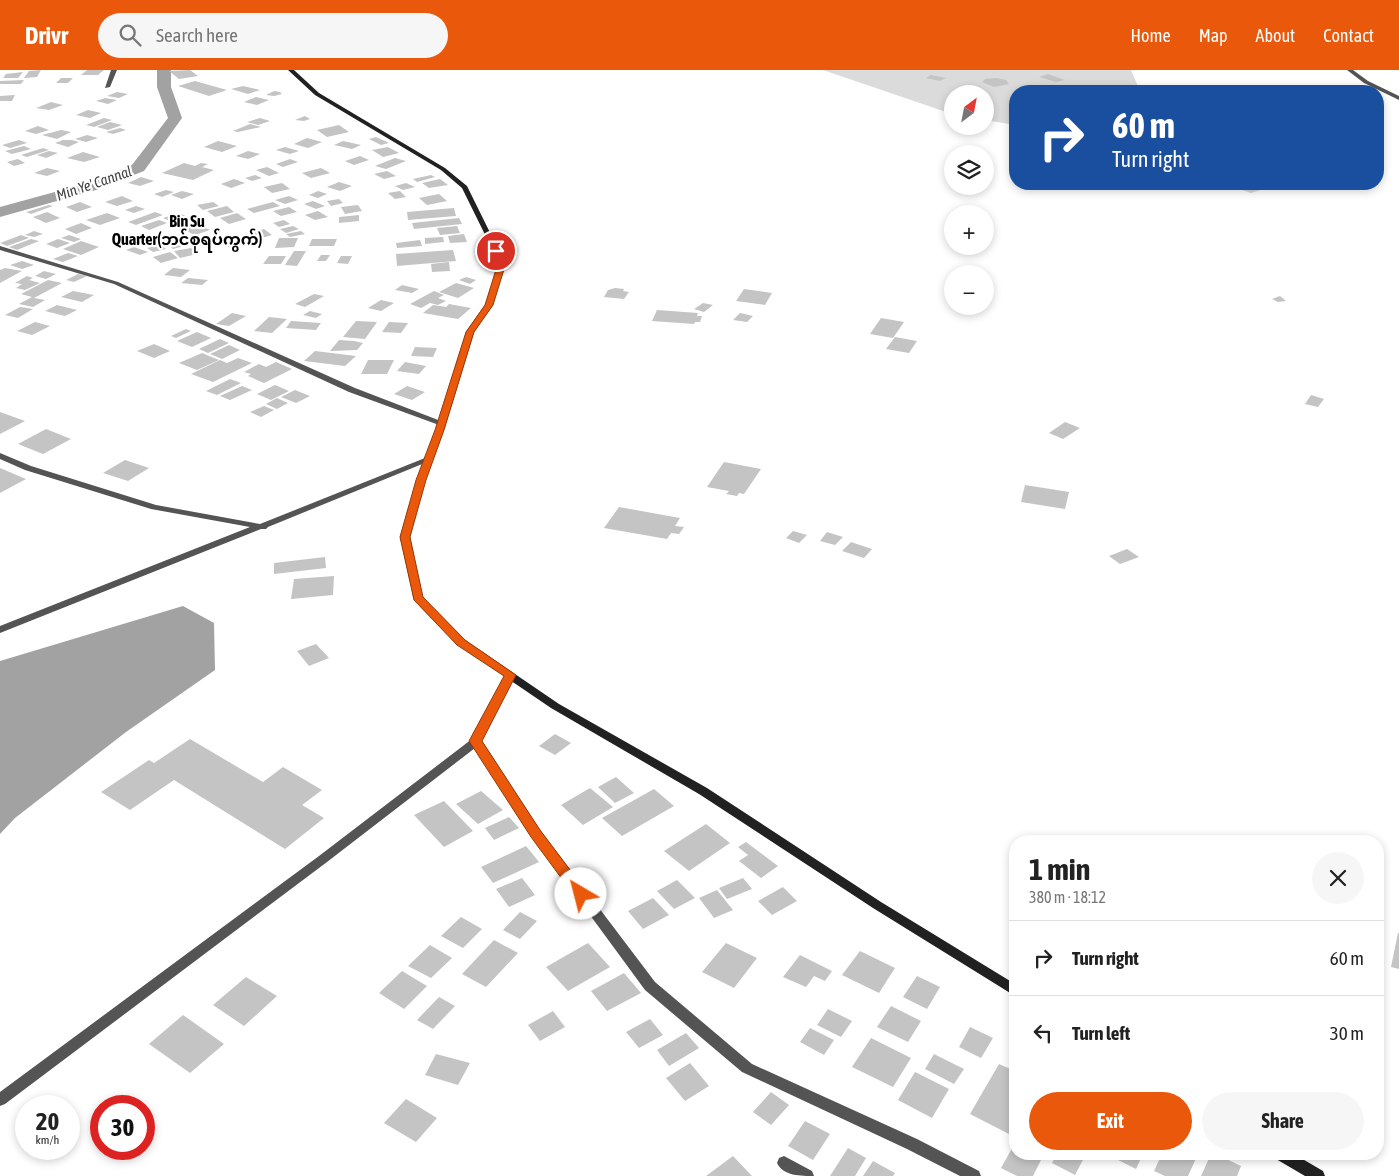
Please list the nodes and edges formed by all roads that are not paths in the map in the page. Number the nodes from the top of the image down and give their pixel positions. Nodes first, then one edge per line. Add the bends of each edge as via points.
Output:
1 (114, 70) edge
2 (291, 70) edge
3 (1350, 70) edge
4 (1372, 85) edge
5 (107, 87) dead end
6 (1384, 91) edge
7 (1399, 98) edge
8 (0, 248) edge
9 (442, 423) junction
10 (0, 456) edge
11 (428, 460) junction
12 (263, 527) junction
13 (0, 630) edge
14 (510, 675) junction
15 (476, 741) junction
16 (1009, 986) edge
17 (0, 1100) edge
18 (1290, 1160) edge
19 (784, 1163) dead end
20 (807, 1176) edge
21 (974, 1176) edge
22 (1318, 1176) edge

1 - 5 street
2 - 9 main road via 317,94 443,169 465,187 502,263 489,305 470,332
3 - 4 street
6 - 7 street
8 - 9 street via 116,283 352,390
9 - 11 main road
10 - 12 street via 28,468 154,507
11 - 12 street
11 - 14 main road via 405,537 418,598 461,642
12 - 13 street
14 - 15 street
14 - 16 main road via 555,706 703,792
15 - 17 street
15 - 21 street via 536,833 650,986 747,1068
18 - 22 main road
19 - 20 street

